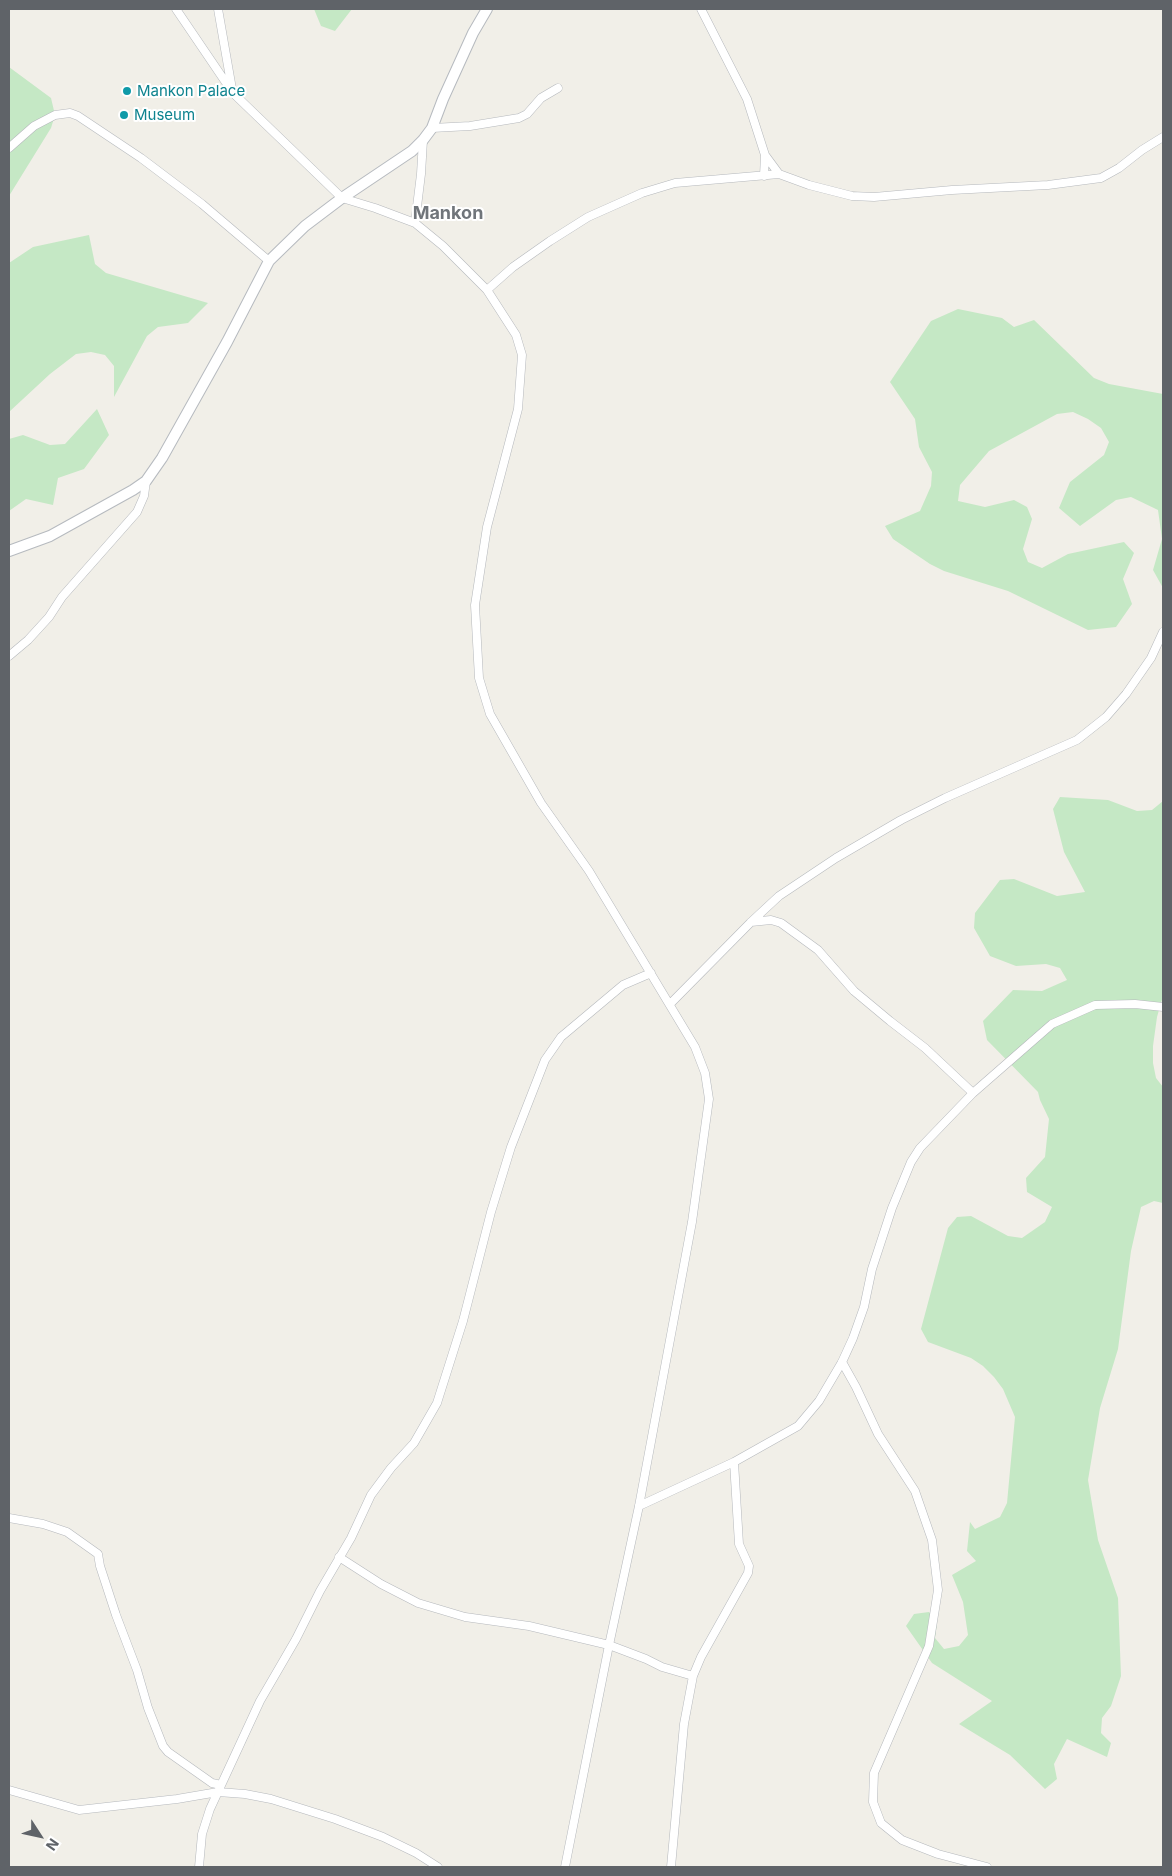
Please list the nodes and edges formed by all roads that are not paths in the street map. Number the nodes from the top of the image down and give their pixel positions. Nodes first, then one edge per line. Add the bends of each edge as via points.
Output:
1 (176, 9) edge
2 (218, 9) edge
3 (483, 9) edge
4 (487, 9) edge
5 (701, 9) edge
6 (473, 33) junction
7 (558, 88) dead end
8 (233, 94) junction
9 (432, 128) junction
10 (1163, 137) edge
11 (423, 140) junction
12 (9, 148) edge
13 (765, 155) junction
14 (779, 174) junction
15 (764, 176) junction
16 (342, 198) junction
17 (415, 224) junction
18 (269, 261) junction
19 (487, 290) junction
20 (146, 481) junction
21 (9, 551) edge
22 (1163, 632) edge
23 (9, 656) edge
24 (751, 922) junction
25 (651, 973) junction
26 (670, 1004) junction
27 (1163, 1007) edge
28 (973, 1093) junction
29 (842, 1362) junction
30 (734, 1462) junction
31 (640, 1506) junction
32 (9, 1518) edge
33 (339, 1557) junction
34 (609, 1645) junction
35 (692, 1676) junction
36 (219, 1789) junction
37 (9, 1790) edge
38 (199, 1867) edge
39 (438, 1867) edge
40 (565, 1867) edge
41 (671, 1867) edge
42 (987, 1867) edge

1 - 8 street
2 - 8 street
3 - 6 street
4 - 6 street
5 - 13 street via 747,99
6 - 9 street
7 - 9 street via 519,118
8 - 16 street
9 - 11 street
10 - 14 street via 1101,178 1048,186 952,190 874,198 852,196
11 - 16 street via 412,151
11 - 17 street
12 - 18 street via 34,126 55,115 70,113 78,116 202,204
13 - 14 street
13 - 15 street
14 - 15 street
15 - 19 street via 675,183 642,193 588,217 513,267
16 - 17 street
16 - 18 street via 304,226
17 - 19 street via 443,246
18 - 20 street via 227,342
19 - 25 street via 516,335 522,356 518,409 486,527 475,606 479,678 490,714 541,803 589,871
20 - 21 street via 50,536
20 - 23 street via 137,512 62,597 49,617
22 - 24 street via 1151,658 1126,694 1106,717 1077,740 901,820 779,896
24 - 26 street
24 - 28 street via 771,920 781,923 818,950 854,991 925,1048
25 - 26 street
25 - 33 street via 623,985 561,1037 545,1060 511,1147 437,1403 414,1443 374,1490
26 - 31 street via 706,1073 709,1099 692,1222
27 - 28 street via 1095,1005 1052,1024
28 - 29 street via 920,1148 911,1162 892,1208 872,1269 864,1307
29 - 30 street via 798,1426
29 - 42 street via 878,1434 915,1491 932,1540 938,1590 929,1646 874,1773 872,1802 881,1823 902,1840
30 - 31 street
30 - 35 street via 739,1544 749,1566 748,1573
31 - 34 street
32 - 36 street via 68,1532 98,1554 116,1615 163,1746
33 - 34 street via 401,1596 435,1608 465,1617 529,1626
33 - 36 street via 260,1701
34 - 35 street
34 - 40 street
35 - 41 street via 684,1724
36 - 37 street via 177,1799 79,1810
36 - 38 street via 202,1834
36 - 39 street via 270,1799 335,1818 403,1846

